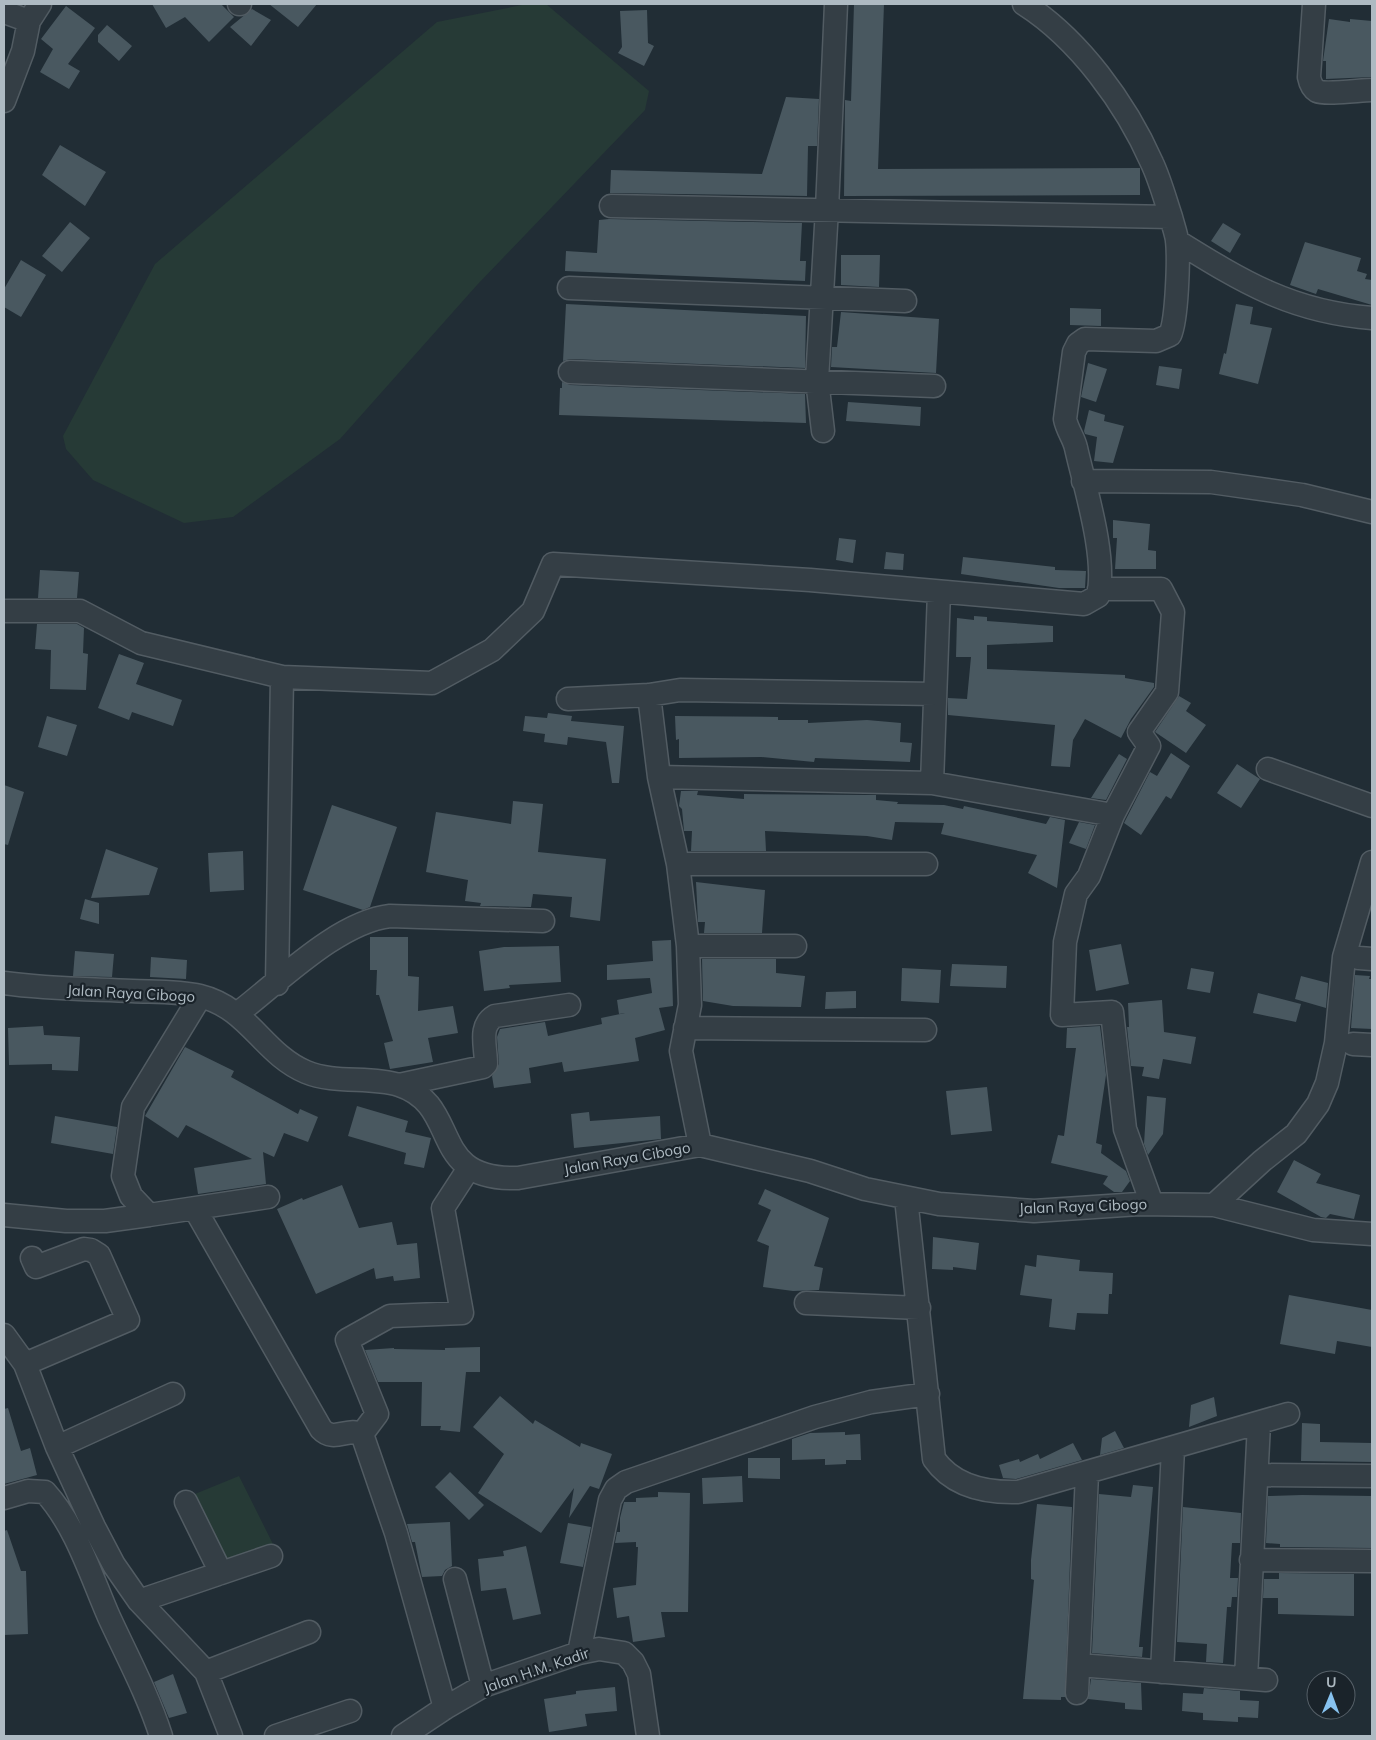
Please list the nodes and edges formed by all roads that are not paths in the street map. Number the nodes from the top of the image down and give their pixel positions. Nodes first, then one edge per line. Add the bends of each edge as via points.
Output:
1 (836, 4) edge
2 (1024, 4) edge
3 (1314, 4) edge
4 (4, 12) edge
5 (35, 13) edge
6 (1372, 90) edge
7 (4, 101) edge
8 (611, 206) dead end
9 (827, 209) junction
10 (1171, 217) junction
11 (1177, 240) junction
12 (569, 288) dead end
13 (822, 297) junction
14 (905, 301) dead end
15 (1372, 318) edge
16 (570, 372) dead end
17 (817, 380) junction
18 (934, 386) dead end
19 (823, 431) dead end
20 (1084, 481) junction
21 (1372, 512) edge
22 (1099, 589) junction
23 (939, 592) junction
24 (4, 611) edge
25 (282, 678) junction
26 (935, 694) junction
27 (649, 695) junction
28 (568, 699) dead end
29 (1268, 769) dead end
30 (659, 777) junction
31 (932, 783) junction
32 (1372, 806) edge
33 (1113, 815) junction
34 (1372, 862) edge
35 (678, 864) junction
36 (926, 864) dead end
37 (543, 921) dead end
38 (688, 946) junction
39 (795, 946) dead end
40 (4, 983) edge
41 (276, 984) junction
42 (200, 996) junction
43 (570, 1005) dead end
44 (238, 1013) junction
45 (685, 1028) junction
46 (924, 1030) dead end
47 (399, 1085) junction
48 (700, 1145) junction
49 (469, 1168) junction
50 (268, 1197) dead end
51 (906, 1198) junction
52 (1152, 1204) junction
53 (1214, 1205) junction
54 (195, 1209) junction
55 (4, 1215) edge
56 (149, 1215) junction
57 (1372, 1234) edge
58 (32, 1258) dead end
59 (806, 1303) dead end
60 (919, 1308) junction
61 (4, 1335) edge
62 (25, 1364) junction
63 (173, 1394) dead end
64 (928, 1394) junction
65 (1288, 1414) dead end
66 (1259, 1424) junction
67 (362, 1434) junction
68 (57, 1446) junction
69 (1173, 1449) junction
70 (1087, 1474) junction
71 (1257, 1475) junction
72 (1372, 1476) edge
73 (4, 1498) edge
74 (186, 1502) dead end
75 (271, 1556) dead end
76 (1251, 1560) junction
77 (1372, 1561) edge
78 (221, 1572) junction
79 (455, 1580) dead end
80 (139, 1601) junction
81 (309, 1632) dead end
82 (579, 1653) junction
83 (1079, 1665) junction
84 (206, 1672) junction
85 (1162, 1672) junction
86 (483, 1686) junction
87 (1077, 1693) dead end
88 (445, 1708) junction
89 (350, 1711) dead end
90 (161, 1736) edge
91 (231, 1736) edge
92 (276, 1736) edge
93 (403, 1736) edge
94 (648, 1736) edge

1 - 9 street
2 - 10 street via 1067,40 1097,73 1125,112 1152,163
3 - 6 street via 1311,85 1317,91 1325,92
4 - 5 street
5 - 7 street
8 - 9 street
9 - 10 street
9 - 13 street
10 - 11 street
11 - 15 street via 1230,274 1287,302 1320,312
11 - 20 street via 1170,335 1156,341 1085,339 1074,352 1065,420 1076,446
12 - 13 street
13 - 14 street
13 - 17 street
16 - 17 street
17 - 18 street
17 - 19 street
20 - 21 street via 1211,482 1302,495
20 - 22 street via 1096,540
22 - 23 street via 1098,596 1084,604
22 - 33 street via 1161,589 1174,612 1167,692 1139,732 1149,746
23 - 25 street via 810,580 554,564 533,611 492,650 432,683
23 - 26 street
24 - 25 street via 80,611 141,643
25 - 41 street
26 - 27 street via 680,690
26 - 31 street
27 - 28 street
27 - 30 street
29 - 32 street
30 - 31 street
30 - 35 street
31 - 33 street
33 - 52 street via 1089,876 1076,894 1065,942 1062,1015 1112,1012 1125,1129
34 - 53 street via 1344,957 1336,1042 1327,1083 1318,1104 1296,1134
35 - 36 street
35 - 38 street
37 - 41 street via 375,918 362,922 308,957
38 - 39 street
38 - 45 street via 690,1005
40 - 42 street, Jalan Raya Cibogo via 48,989
41 - 44 street
42 - 44 street, Jalan Raya Cibogo
42 - 56 street via 132,1107 123,1176 131,1196
43 - 47 street via 495,1016 484,1027 486,1064 483,1068
44 - 47 street, Jalan Raya Cibogo via 276,1051 307,1073
45 - 46 street
45 - 48 street via 682,1063
47 - 49 street, Jalan Raya Cibogo via 428,1106 439,1120 457,1158
48 - 49 street, Jalan Raya Cibogo via 518,1178 498,1179
48 - 51 street, Jalan Raya Cibogo
49 - 67 street via 443,1208 462,1313 390,1316 348,1340 377,1414
50 - 54 street
51 - 52 street, Jalan Raya Cibogo via 940,1204 1034,1211
51 - 60 street
52 - 53 street, Jalan Raya Cibogo
53 - 57 street, Jalan Raya Cibogo via 1313,1230
54 - 56 street
54 - 67 street via 321,1429 332,1436 354,1432
55 - 56 street via 66,1221 105,1221
58 - 62 street via 36,1267 84,1249 95,1252 128,1320
59 - 60 street
60 - 64 street
61 - 62 street
62 - 68 street
63 - 68 street
64 - 70 street via 934,1459 955,1479 984,1490 1018,1492
64 - 82 street via 871,1402 816,1417 626,1482 616,1489 610,1500
65 - 66 street
66 - 69 street
66 - 71 street
67 - 88 street via 396,1533
68 - 80 street via 114,1565
69 - 70 street
69 - 85 street
70 - 83 street
71 - 72 street
71 - 76 street
73 - 90 street via 28,1490 45,1492 55,1503 137,1676
74 - 78 street
75 - 78 street
76 - 77 street
76 - 85 street via 1256,1679
78 - 80 street
79 - 86 street
80 - 84 street
81 - 84 street
82 - 86 street, Jalan H.M. Kadir
82 - 94 street, Jalan H.M. Kadir via 611,1650 624,1654 633,1662 639,1674
83 - 85 street
83 - 87 street
84 - 91 street
86 - 88 street, Jalan H.M. Kadir
88 - 93 street, Jalan H.M. Kadir
89 - 92 street

